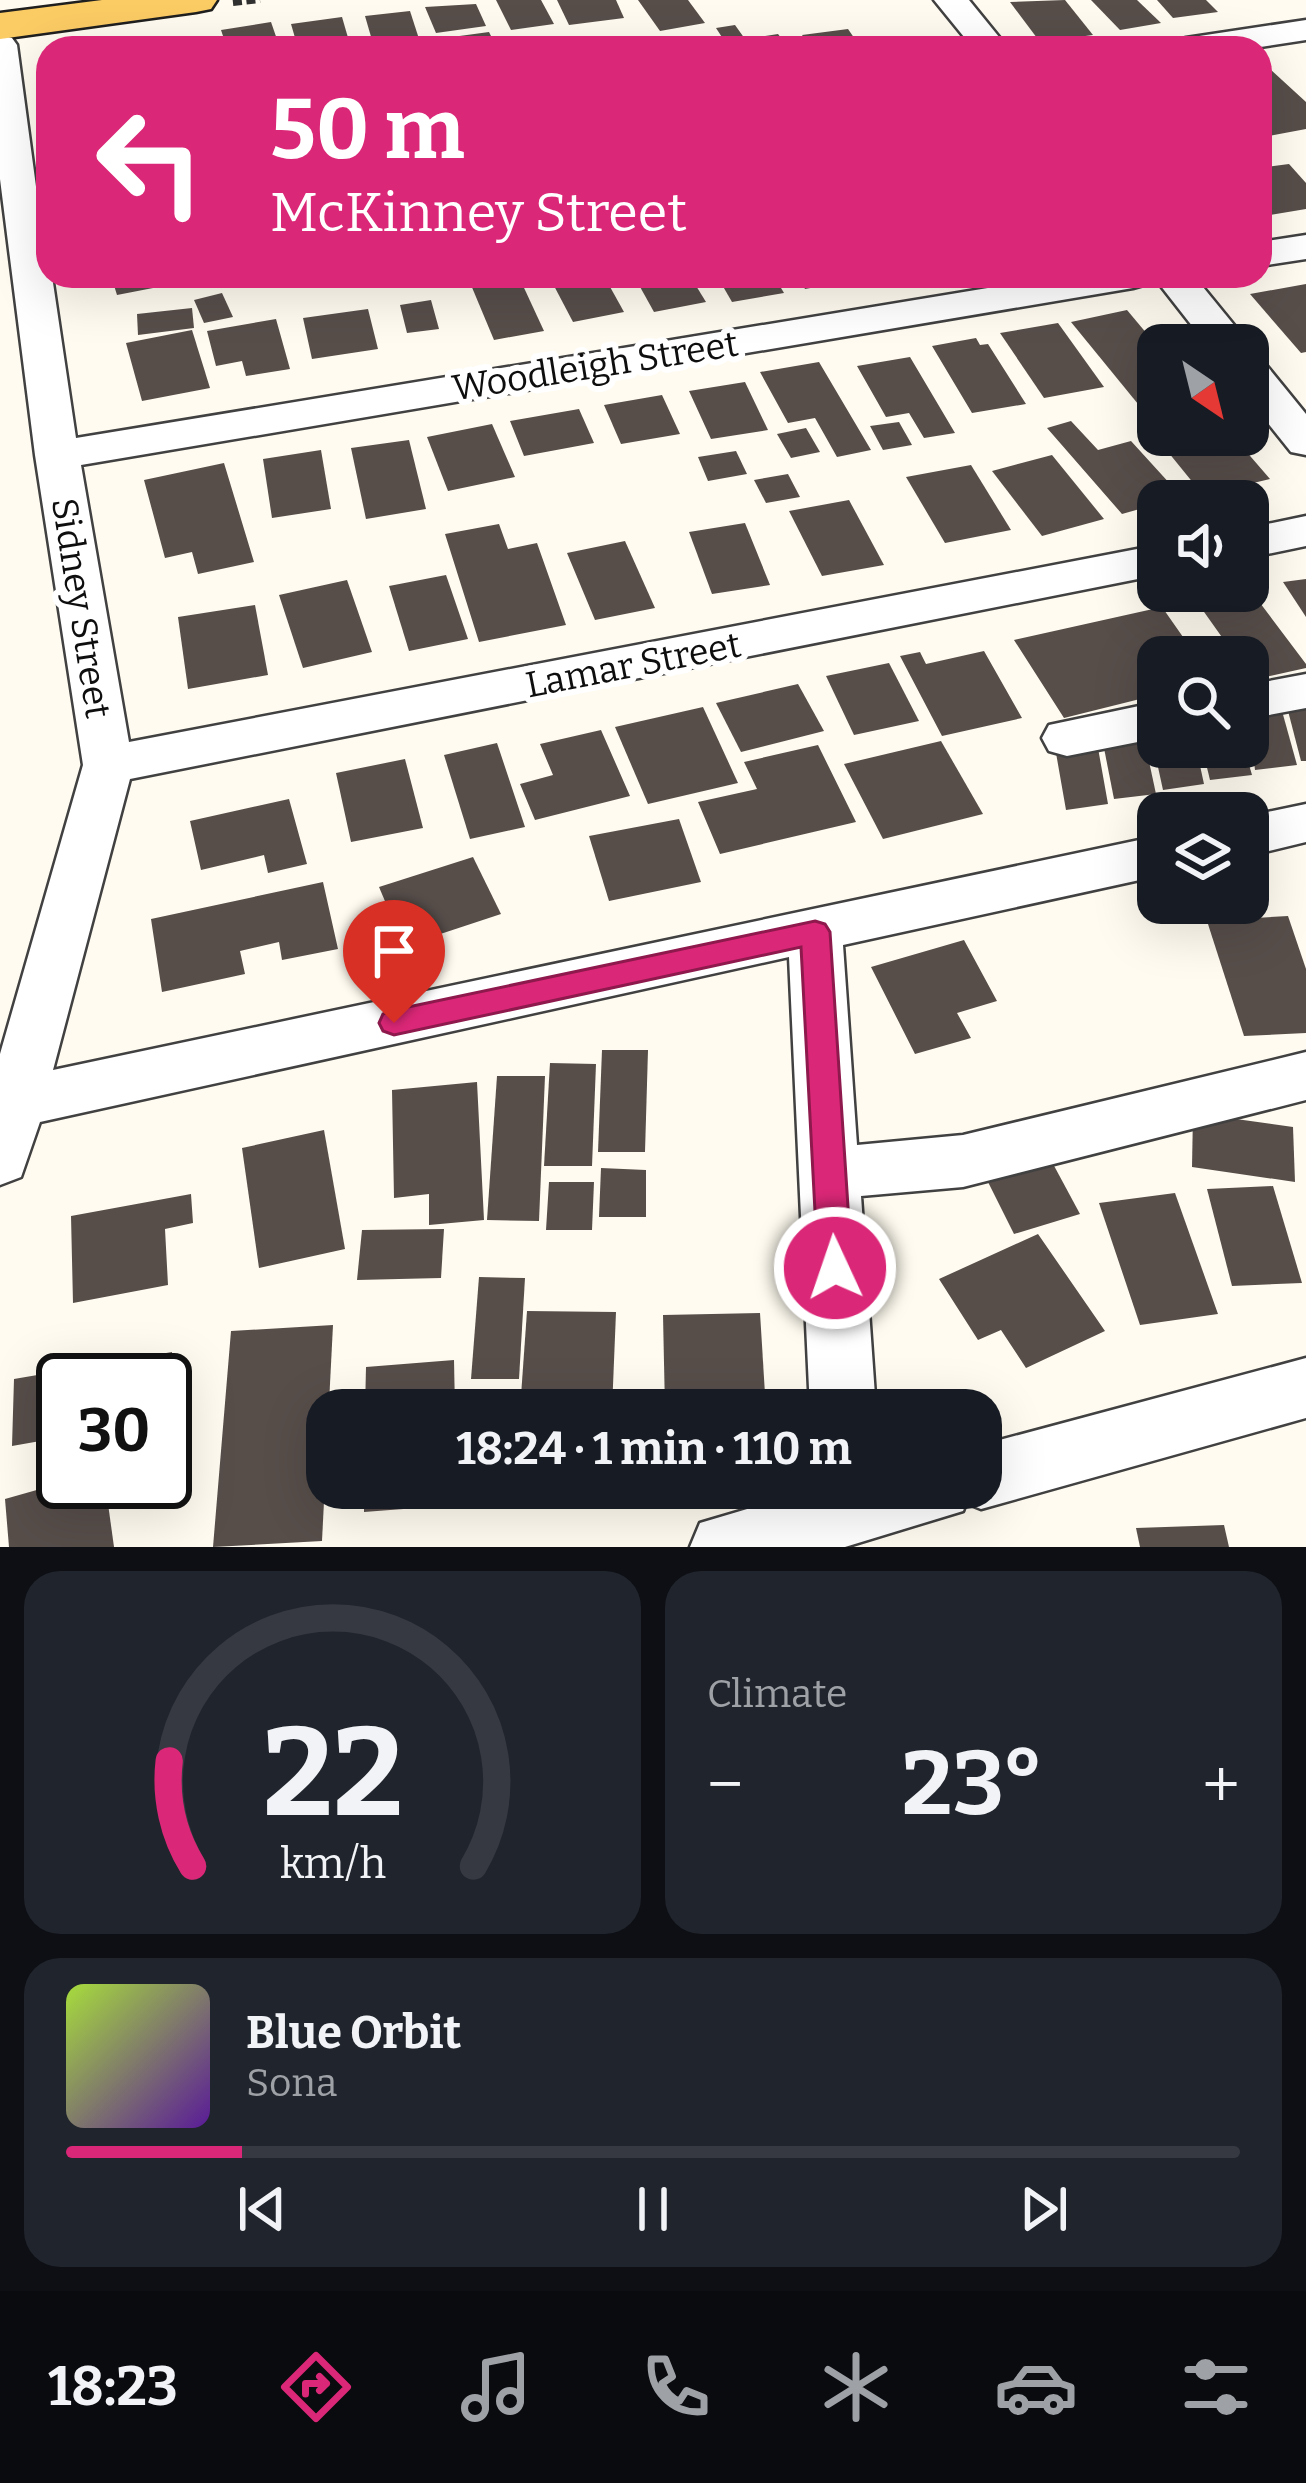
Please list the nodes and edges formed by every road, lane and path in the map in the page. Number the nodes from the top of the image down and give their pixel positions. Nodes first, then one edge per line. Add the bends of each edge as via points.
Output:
1 (196, 0) edge
2 (951, 0) edge
3 (0, 26) edge
4 (1306, 30) edge
5 (981, 36) edge
6 (1266, 36) edge
7 (0, 45) edge
8 (25, 235) edge
9 (1306, 247) edge
10 (1272, 252) edge
11 (1060, 288) edge
12 (1183, 288) edge
13 (1211, 324) edge
14 (1269, 396) edge
15 (1306, 442) edge
16 (57, 454) junction
17 (1306, 531) edge
18 (1269, 539) edge
19 (1137, 564) edge
20 (1306, 691) edge
21 (1269, 698) edge
22 (1137, 724) edge
23 (1067, 738) dead end
24 (108, 765) junction
25 (1306, 823) edge
26 (1269, 831) edge
27 (1137, 861) edge
28 (815, 932) junction
29 (1306, 1076) edge
30 (7, 1105) edge
31 (0, 1160) edge
32 (829, 1173) junction
33 (1306, 1388) edge
34 (842, 1389) edge
35 (1002, 1471) edge
36 (850, 1516) edge
37 (724, 1547) edge

1 - 3 main road
2 - 5 street
4 - 6 street
7 - 8 street, Sidney Street
8 - 16 street, Sidney Street
9 - 10 street
11 - 16 street, Woodleigh Street
12 - 13 street
14 - 15 street
16 - 24 street, Sidney Street
17 - 18 street
19 - 24 street, Lamar Street
20 - 21 street
22 - 23 street
24 - 30 street, Sidney Street
25 - 26 street
27 - 28 street
28 - 30 street
28 - 32 street
29 - 32 street via 963,1161
30 - 31 street, Sidney Street
32 - 34 street
33 - 35 street
36 - 37 street

